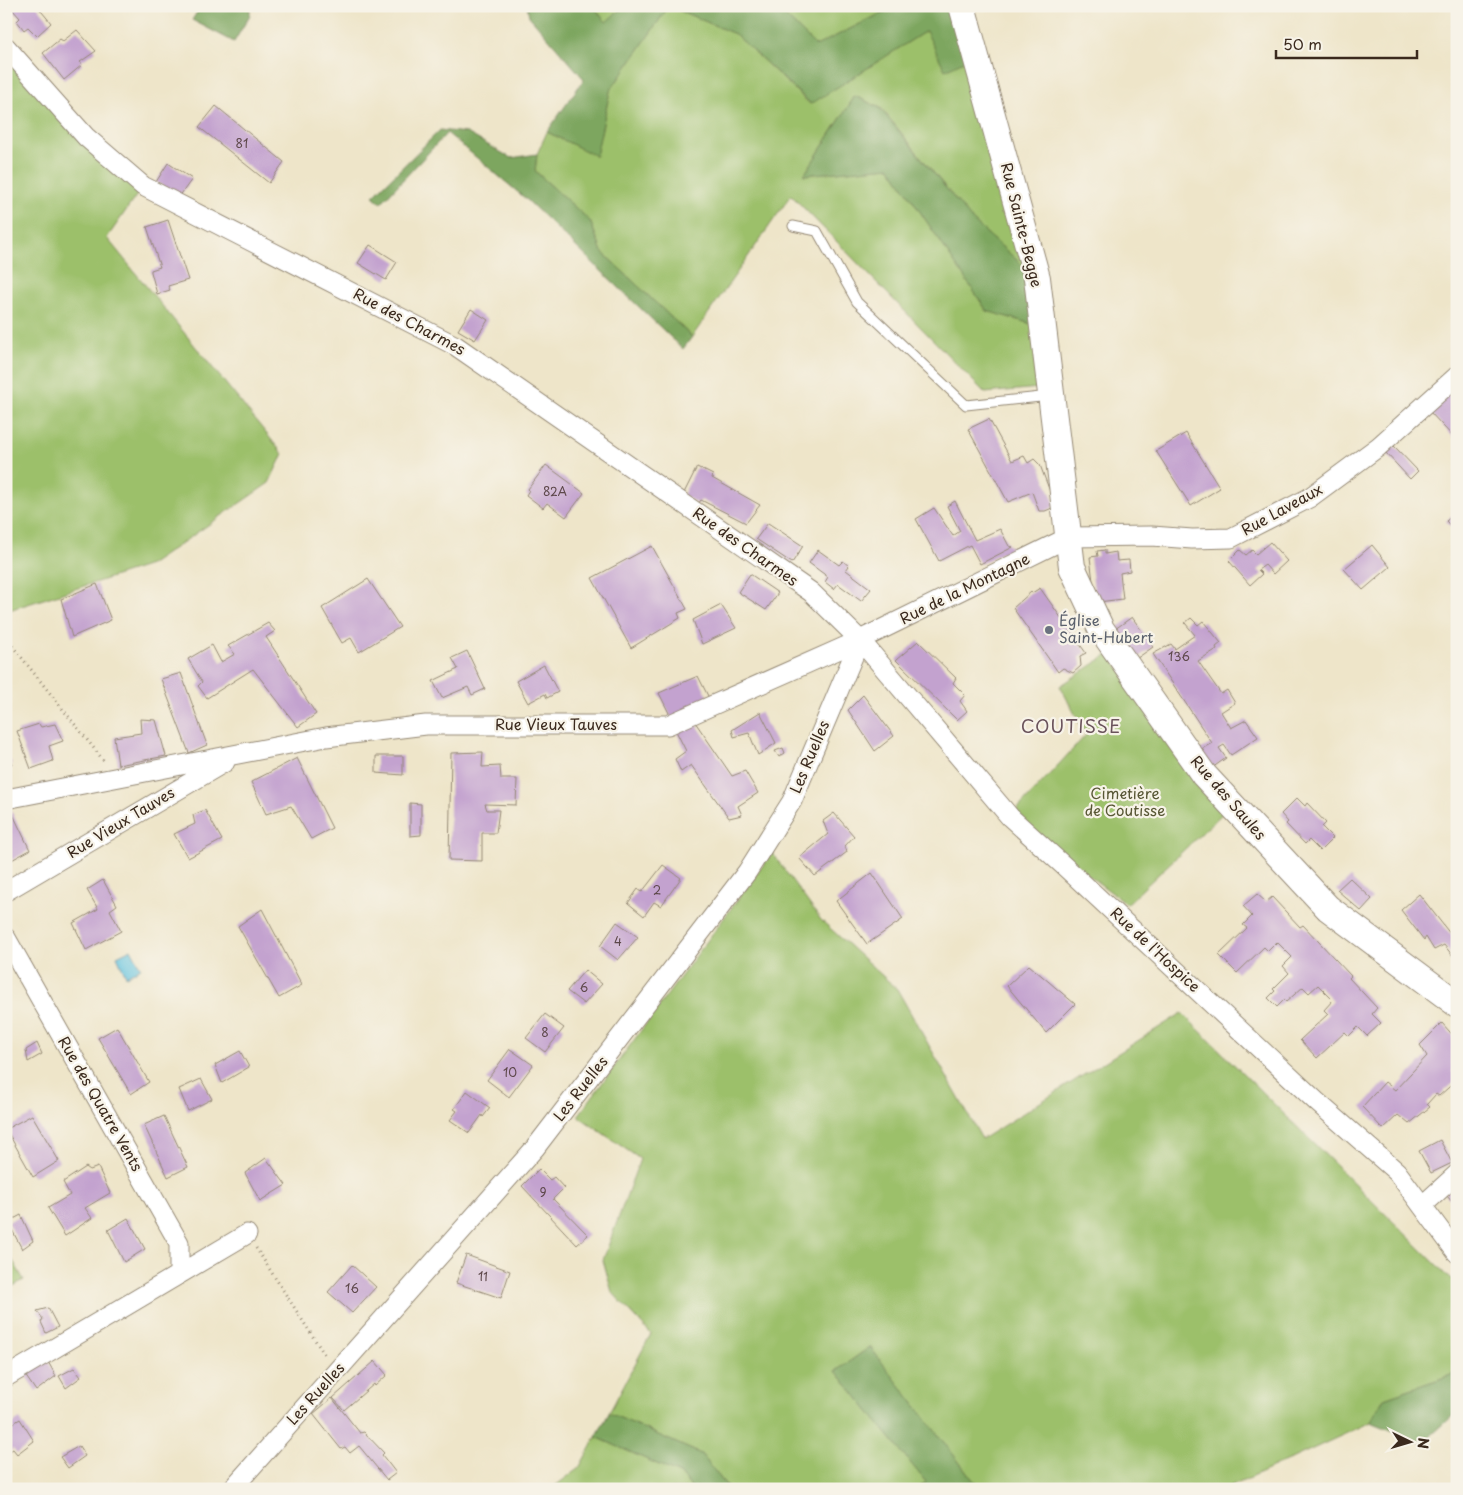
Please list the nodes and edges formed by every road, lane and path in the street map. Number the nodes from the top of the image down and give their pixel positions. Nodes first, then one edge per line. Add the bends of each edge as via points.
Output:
1 (962, 6) edge
2 (6, 47) edge
3 (793, 226) dead end
4 (1457, 376) edge
5 (1050, 396) junction
6 (1069, 537) junction
7 (6, 638) edge
8 (860, 640) junction
9 (237, 755) junction
10 (117, 778) junction
11 (6, 799) edge
12 (6, 891) edge
13 (6, 938) edge
14 (1457, 1004) edge
15 (1457, 1174) edge
16 (1422, 1206) junction
17 (247, 1234) joint
18 (1457, 1253) edge
19 (179, 1274) junction
20 (336, 1372) junction
21 (6, 1377) edge
22 (232, 1489) edge

1 - 5 street, Rue Sainte-Begge via 1037,278
2 - 8 street, Rue des Charmes via 86,137 144,186 456,346 811,592
3 - 5 lane via 818,231 858,302 966,405
4 - 6 street, Rue Laveaux via 1378,447 1310,498 1231,538
5 - 6 street, Rue Sainte-Begge
6 - 8 street, Rue de la Montagne
6 - 14 street, Rue des Saules via 1072,567 1101,629 1204,775 1328,908
7 - 10 path
8 - 9 street, Rue Vieux Tauves via 668,725 426,725 326,737
8 - 16 street, Rue de l'Hospice via 1010,817 1397,1172
8 - 20 street, Les Ruelles via 792,801 747,872 535,1148
9 - 10 street, Rue Vieux Tauves
9 - 12 street, Rue Vieux Tauves
10 - 11 street, Rue Vieux Tauves
13 - 19 street, Rue des Quatre Vents via 179,1243
15 - 16 street
16 - 18 street, Rue de l'Hospice
17 - 19 street
17 - 20 path
19 - 21 street
20 - 22 street, Les Ruelles

